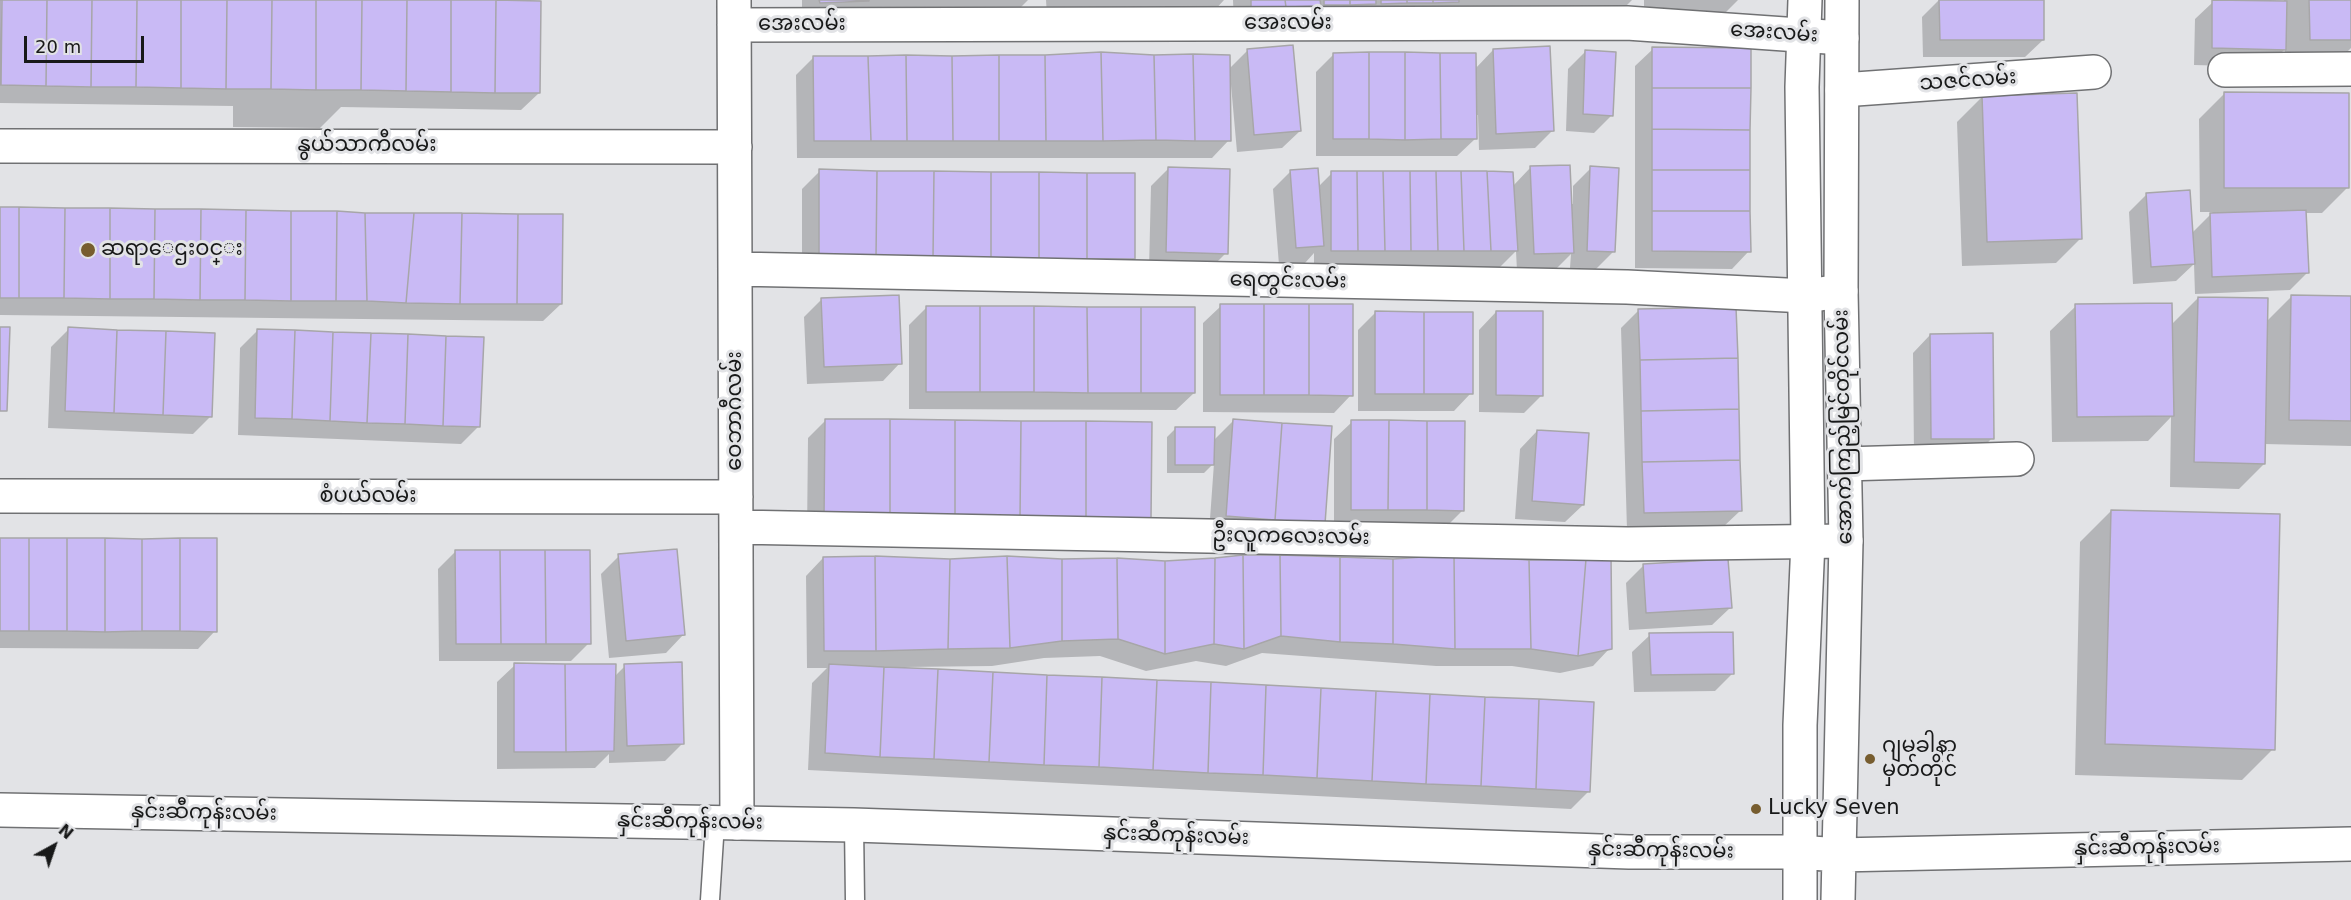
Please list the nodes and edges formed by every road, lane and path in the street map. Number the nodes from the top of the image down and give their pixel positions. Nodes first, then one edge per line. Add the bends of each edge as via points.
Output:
1 (1805, 0) edge
2 (1842, 0) edge
3 (734, 13) edge
4 (1805, 36) junction
5 (1842, 38) junction
6 (2351, 69) edge
7 (2224, 70) dead end
8 (2094, 72) dead end
9 (1842, 90) junction
10 (0, 146) edge
11 (735, 147) junction
12 (735, 270) junction
13 (1842, 291) junction
14 (1806, 296) junction
15 (2017, 459) dead end
16 (1844, 464) junction
17 (0, 496) edge
18 (736, 512) junction
19 (1846, 541) junction
20 (1808, 542) junction
21 (0, 810) edge
22 (726, 823) junction
23 (854, 825) junction
24 (2351, 844) edge
25 (1799, 852) junction
26 (1838, 855) junction
27 (710, 900) edge
28 (855, 900) edge
29 (1800, 900) edge
30 (1838, 900) edge

1 - 4 street, အောက်ကြည့်မြင်တိုင်လမ်း
2 - 5 street, အောက်ကြည့်မြင်တိုင်လမ်း
3 - 4 street, အေးလမ်း via 1627,23
3 - 11 street, ဝေဘာဂီလမ်း
4 - 5 street, အေးလမ်း
4 - 14 street, အောက်ကြည့်မြင်တိုင်လမ်း via 1802,87
5 - 9 street, အောက်ကြည့်မြင်တိုင်လမ်း
6 - 7 street
8 - 9 street, သဇင်လမ်း
9 - 13 street, အောက်ကြည့်မြင်တိုင်လမ်း
10 - 11 street, နွယ်သာကီလမ်း
11 - 12 street, ဝေဘာဂီလမ်း
12 - 14 street, ရေတွင်းလမ်း via 1627,287
12 - 18 street, ဝေဘာဂီလမ်း
13 - 14 street, ရေတွင်းလမ်း
13 - 16 street, အောက်ကြည့်မြင်တိုင်လမ်း
14 - 20 street, အောက်ကြည့်မြင်တိုင်လမ်း
15 - 16 street
16 - 19 street, အောက်ကြည့်မြင်တိုင်လမ်း
17 - 18 street, စံပယ်လမ်း
18 - 20 street, ဦးလူကလေးလမ်း via 1628,544
18 - 22 street, ဝေဘာဂီလမ်း
19 - 20 street, ဦးလူကလေးလမ်း
19 - 26 street, အောက်ကြည့်မြင်တိုင်လမ်း
20 - 25 street, အောက်ကြည့်မြင်တိုင်လမ်း
21 - 22 street, နှင်းဆီကုန်းလမ်း
22 - 23 street, နှင်းဆီကုန်းလမ်း
22 - 27 lane
23 - 25 street, နှင်းဆီကုန်းလမ်း via 1629,852
23 - 28 lane
24 - 26 street, နှင်းဆီကုန်းလမ်း
25 - 26 street, နှင်းဆီကုန်းလမ်း
25 - 29 street, အောက်ကြည့်မြင်တိုင်လမ်း
26 - 30 street, အောက်ကြည့်မြင်တိုင်လမ်း

